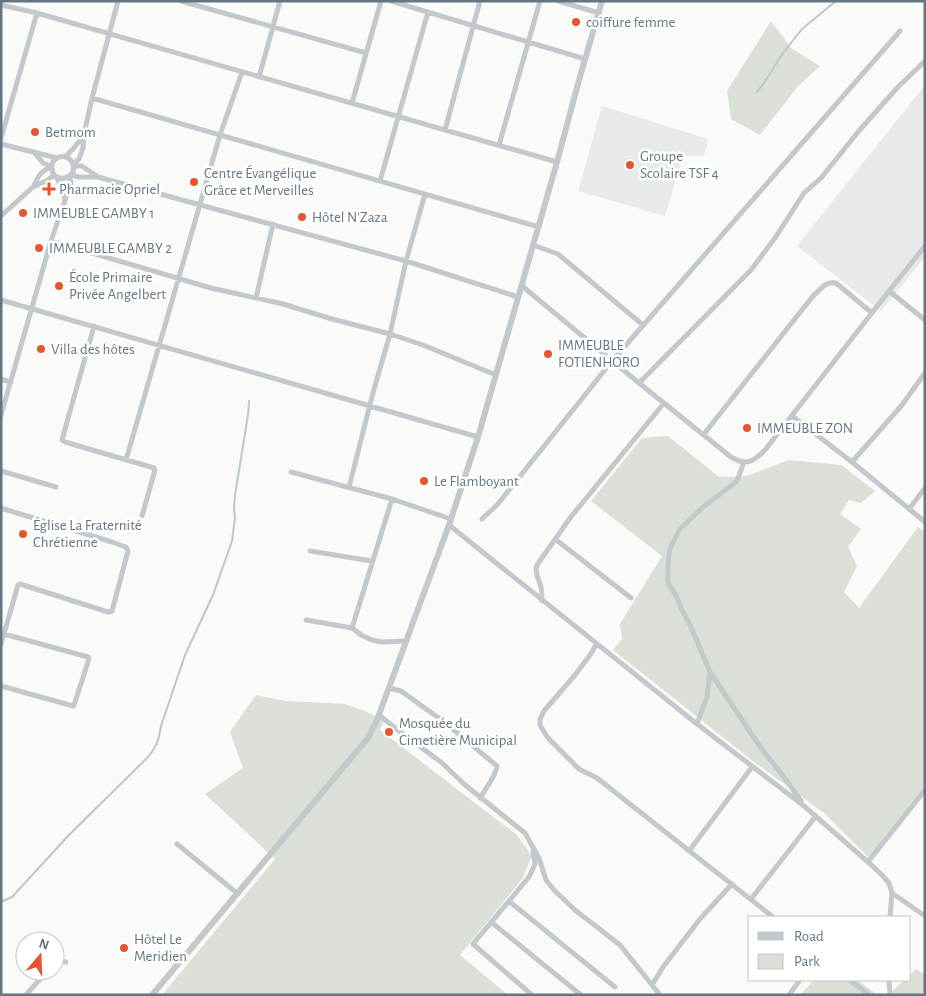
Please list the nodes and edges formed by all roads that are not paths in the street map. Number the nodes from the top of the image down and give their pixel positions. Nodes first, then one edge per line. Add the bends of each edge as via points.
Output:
1 (118, 1) edge
2 (182, 1) edge
3 (280, 1) edge
4 (381, 1) edge
5 (391, 1) edge
6 (480, 1) edge
7 (540, 1) edge
8 (558, 1) edge
9 (602, 1) edge
10 (1, 5) edge
11 (428, 12) junction
12 (36, 13) junction
13 (599, 13) junction
14 (474, 26) junction
15 (273, 27) junction
16 (900, 31) dead end
17 (109, 34) junction
18 (529, 42) junction
19 (366, 53) junction
20 (585, 59) junction
21 (925, 62) edge
22 (242, 72) junction
23 (259, 76) junction
24 (92, 98) junction
25 (352, 103) junction
26 (398, 116) junction
27 (445, 130) junction
28 (84, 134) junction
29 (220, 135) junction
30 (1, 138) edge
31 (1, 144) edge
32 (499, 146) junction
33 (34, 152) junction
34 (65, 157) junction
35 (57, 158) junction
36 (557, 162) junction
37 (73, 165) junction
38 (51, 167) junction
39 (55, 176) junction
40 (70, 176) junction
41 (98, 176) junction
42 (380, 181) junction
43 (33, 187) junction
44 (425, 194) junction
45 (65, 199) junction
46 (200, 204) junction
47 (1, 216) edge
48 (273, 224) junction
49 (539, 226) junction
50 (51, 241) junction
51 (534, 245) junction
52 (925, 246) edge
53 (406, 261) junction
54 (179, 278) junction
55 (522, 286) junction
56 (888, 291) junction
57 (518, 297) junction
58 (256, 298) junction
59 (1, 300) edge
60 (32, 309) junction
61 (872, 312) junction
62 (925, 320) edge
63 (643, 325) junction
64 (94, 326) junction
65 (390, 334) junction
66 (159, 345) junction
67 (612, 361) junction
68 (925, 373) edge
69 (496, 375) junction
70 (1, 379) edge
71 (11, 382) junction
72 (639, 383) junction
73 (664, 403) junction
74 (370, 406) junction
75 (1, 415) edge
76 (792, 416) junction
77 (704, 434) junction
78 (478, 437) junction
79 (126, 460) junction
80 (744, 462) junction
81 (852, 462) junction
82 (1, 471) edge
83 (291, 472) dead end
84 (56, 487) dead end
85 (349, 487) junction
86 (925, 488) edge
87 (392, 499) junction
88 (1, 508) edge
89 (909, 509) junction
90 (142, 516) dead end
91 (482, 519) dead end
92 (450, 522) junction
93 (925, 522) edge
94 (555, 539) junction
95 (310, 551) dead end
96 (372, 561) junction
97 (631, 598) dead end
98 (542, 601) junction
99 (306, 620) dead end
100 (352, 628) junction
101 (4, 634) junction
102 (406, 641) junction
103 (2, 642) edge
104 (596, 645) junction
105 (710, 672) junction
106 (1, 686) edge
107 (389, 688) junction
108 (379, 715) junction
109 (697, 724) junction
110 (752, 767) junction
111 (925, 790) edge
112 (480, 798) junction
113 (804, 806) junction
114 (816, 816) junction
115 (176, 844) dead end
116 (533, 847) junction
117 (688, 851) junction
118 (868, 862) junction
119 (732, 884) junction
120 (892, 893) junction
121 (238, 894) junction
122 (751, 899) junction
123 (510, 902) junction
124 (772, 916) edge
125 (890, 916) edge
126 (925, 916) edge
127 (491, 922) junction
128 (38, 981) edge
129 (799, 981) edge
130 (851, 981) edge
131 (888, 981) edge
132 (652, 985) junction
133 (615, 987) dead end
134 (26, 995) edge
135 (152, 995) edge
136 (532, 995) edge
137 (581, 995) edge
138 (660, 995) edge
139 (789, 995) edge
140 (869, 995) edge
141 (890, 995) edge

1 - 17 street
2 - 15 street
3 - 15 street
4 - 19 street
5 - 11 street
6 - 14 street
7 - 18 street
8 - 13 street
9 - 13 street
10 - 12 street
11 - 14 street
11 - 26 street
12 - 17 street
12 - 30 street
13 - 20 street
14 - 18 street
14 - 27 street
15 - 19 street
15 - 23 street
16 - 63 street
17 - 22 street
17 - 24 street
18 - 20 street
18 - 32 street
19 - 25 street
20 - 36 street
21 - 72 street via 897,88 821,178 804,193 776,238 750,270
22 - 23 street
22 - 29 street
23 - 25 street
24 - 28 street
24 - 29 street
25 - 26 street
26 - 27 street
26 - 42 street
27 - 32 street
28 - 34 street
28 - 37 street via 83,148
29 - 42 street
29 - 46 street
31 - 33 street
32 - 36 street
33 - 35 street
33 - 38 street
34 - 35 street
34 - 37 street
35 - 38 street
36 - 49 street
37 - 40 street
37 - 41 street via 82,166
38 - 39 street
38 - 43 street via 39,174
39 - 40 street via 64,179
39 - 43 street
39 - 45 street
40 - 41 street
40 - 45 street
41 - 46 street
42 - 44 street
43 - 47 street
44 - 49 street
44 - 53 street
45 - 50 street
46 - 48 street
46 - 54 street
48 - 53 street
48 - 58 street
49 - 51 street
50 - 54 street
50 - 60 street
51 - 55 street
51 - 63 street via 558,254
52 - 56 street
53 - 57 street
53 - 65 street
54 - 58 street
54 - 66 street
55 - 57 street
55 - 67 street
56 - 61 street
56 - 62 street
57 - 69 street
58 - 65 street
59 - 60 street
60 - 64 street
60 - 71 street
61 - 76 street
61 - 77 street via 836,284 827,283 807,303
63 - 67 street
64 - 66 street
64 - 79 street via 62,440
65 - 69 street
65 - 74 street
66 - 74 street
66 - 79 street
67 - 72 street
67 - 91 street
68 - 81 street via 902,405
69 - 78 street
70 - 71 street
71 - 75 street
72 - 73 street
73 - 77 street
73 - 94 street
74 - 78 street
74 - 85 street
76 - 80 street via 765,450 752,461
76 - 81 street
77 - 80 street via 737,461
78 - 92 street
79 - 90 street via 155,470
80 - 105 street via 737,480 680,529 670,548 668,583
81 - 89 street
82 - 84 street
83 - 85 street
85 - 87 street
86 - 89 street
87 - 92 street
87 - 96 street
88 - 101 street via 112,542 126,547 128,551 112,611 20,584
89 - 93 street
92 - 98 street
92 - 102 street
94 - 97 street
94 - 98 street via 536,568
95 - 96 street
96 - 100 street
98 - 104 street
99 - 100 street
100 - 102 street via 372,640
101 - 103 street
101 - 106 street via 89,659 73,706
102 - 107 street
104 - 109 street
104 - 117 street via 576,675 544,711 540,725 548,738 579,769 616,793
105 - 109 street via 707,697
105 - 113 street
107 - 108 street
107 - 112 street via 401,691 443,720 497,766
108 - 112 street via 442,763
108 - 121 street via 368,738
109 - 110 street
110 - 113 street
110 - 117 street
111 - 118 street
112 - 116 street via 525,833
113 - 114 street
114 - 118 street
114 - 122 street
115 - 121 street
116 - 123 street via 534,864 529,877
116 - 132 street via 546,880 554,890 620,945
117 - 119 street
118 - 120 street via 882,875
119 - 122 street
119 - 132 street via 700,919
120 - 125 street
120 - 126 street
121 - 135 street
122 - 124 street
123 - 127 street
123 - 133 street
127 - 136 street via 473,944
127 - 137 street
128 - 134 street
129 - 139 street
130 - 140 street
131 - 141 street
132 - 138 street

